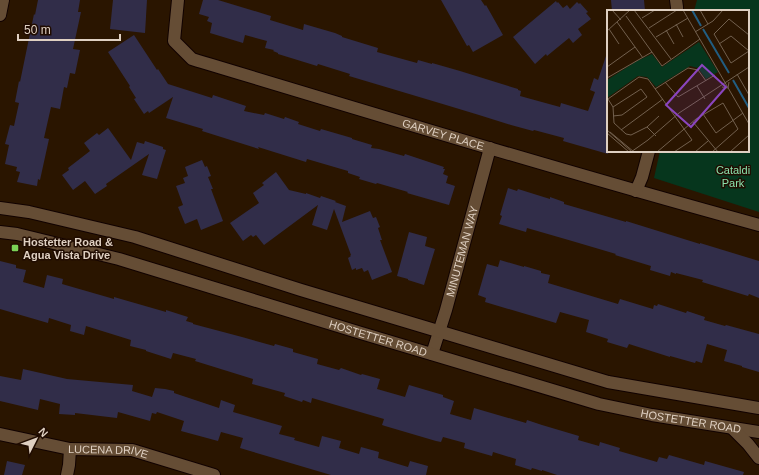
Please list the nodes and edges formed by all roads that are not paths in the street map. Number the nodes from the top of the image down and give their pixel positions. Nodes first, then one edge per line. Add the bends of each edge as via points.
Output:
1 (3, 0) edge
2 (178, 0) edge
3 (676, 0) edge
4 (677, 10) edge
5 (0, 15) edge
6 (490, 148) junction
7 (649, 152) edge
8 (636, 191) junction
9 (0, 208) edge
10 (759, 225) edge
11 (0, 232) edge
12 (439, 331) junction
13 (432, 354) junction
14 (759, 399) edge
15 (738, 405) junction
16 (759, 408) edge
17 (732, 428) junction
18 (759, 432) edge
19 (0, 434) edge
20 (70, 449) junction
21 (759, 458) edge
22 (67, 475) edge
23 (214, 475) edge

1 - 5 main road
2 - 6 main road, GARVEY PLACE via 174,40 192,59
3 - 4 main road
6 - 8 main road, GARVEY PLACE
6 - 12 main road, MINUTEMAN WAY
7 - 8 main road
8 - 10 main road, GARVEY PLACE
9 - 12 main road via 30,212 135,237
11 - 13 main road, HOSTETTER ROAD via 118,259
12 - 13 main road, MINUTEMAN WAY
12 - 15 main road via 608,382
13 - 17 main road, HOSTETTER ROAD via 599,404
14 - 15 main road
15 - 16 main road
17 - 18 main road, HOSTETTER ROAD
17 - 21 main road
19 - 20 main road, LUCENA DRIVE
20 - 22 main road
20 - 23 main road, LUCENA DRIVE via 132,450

